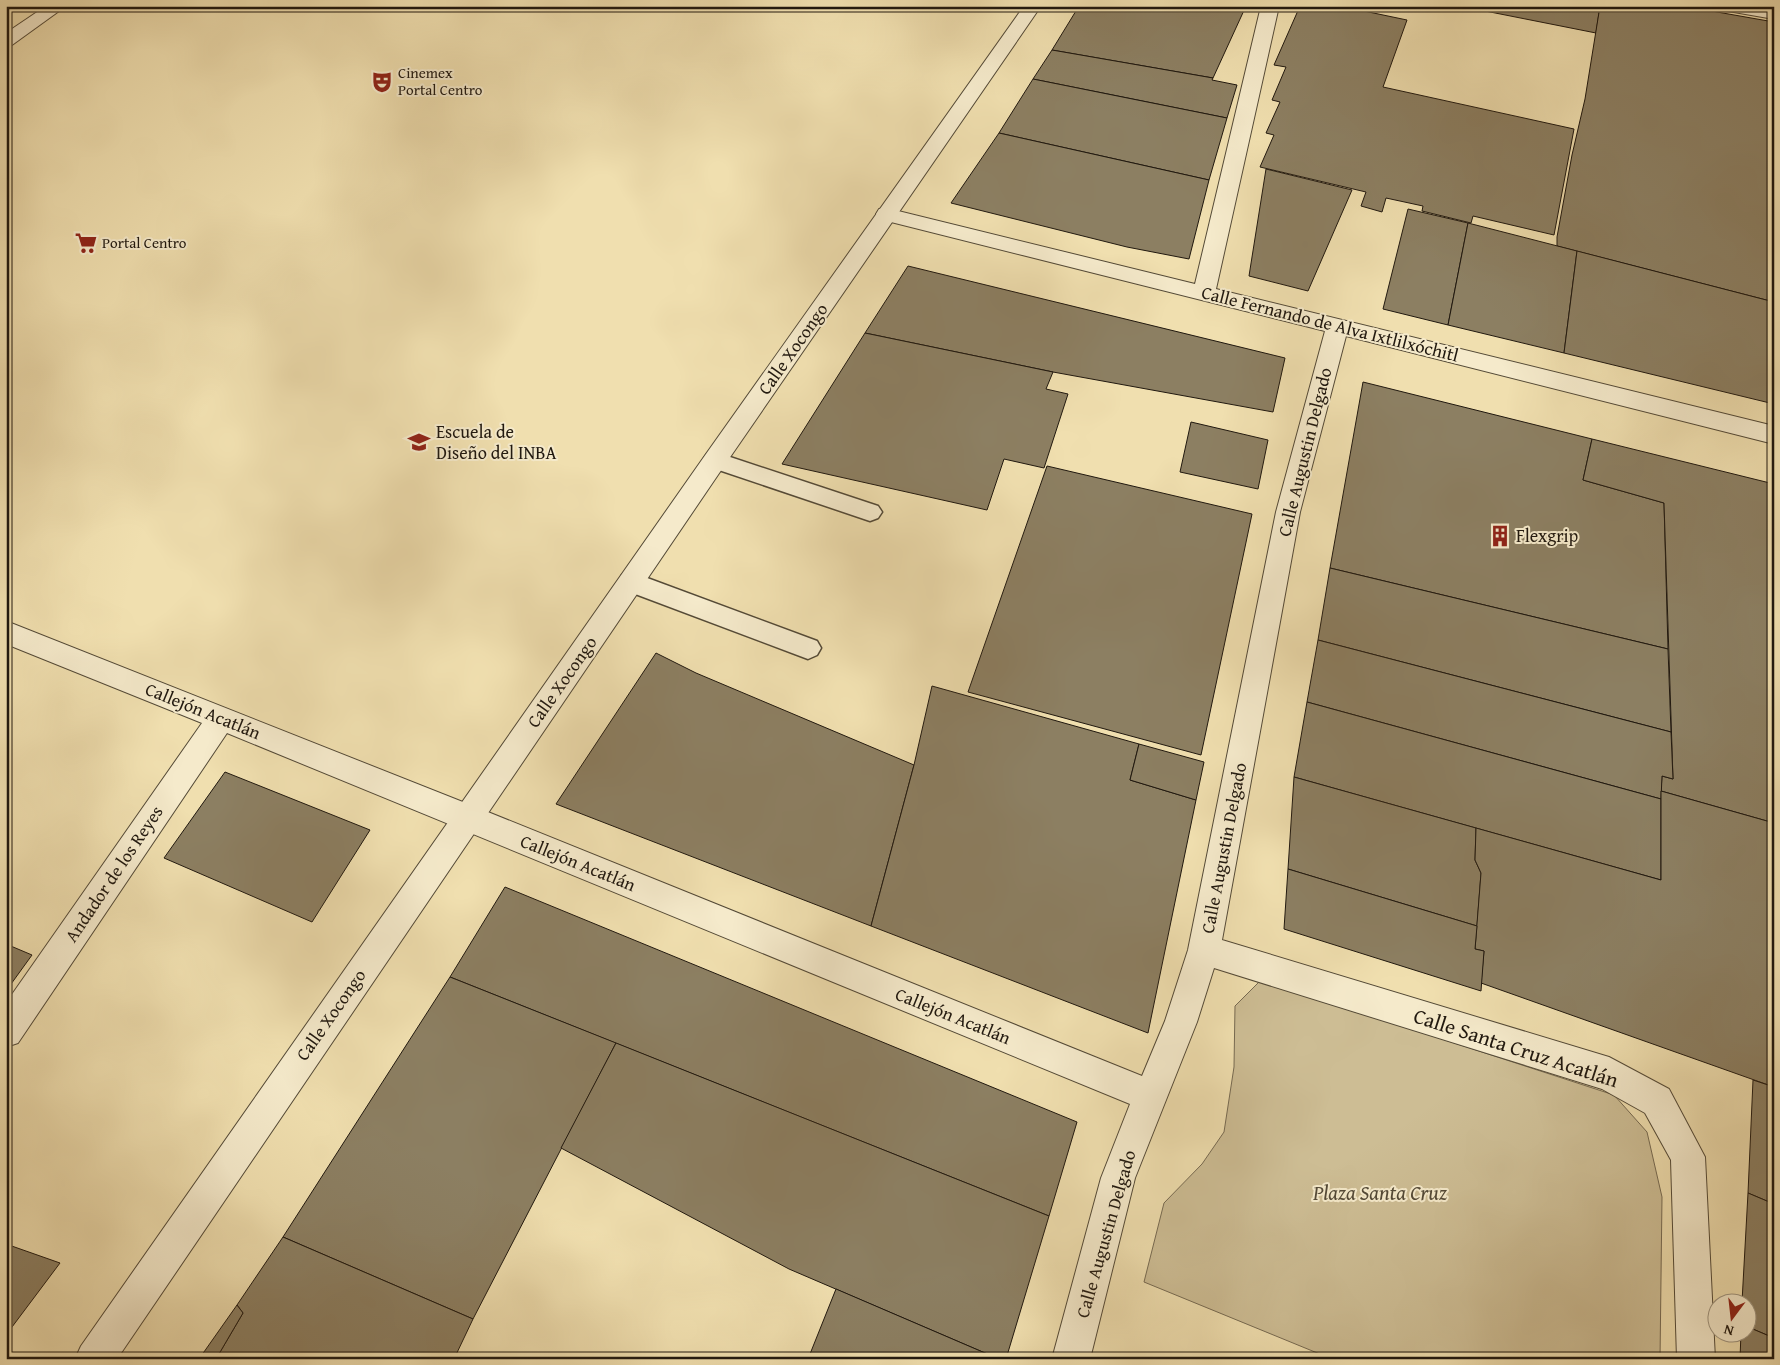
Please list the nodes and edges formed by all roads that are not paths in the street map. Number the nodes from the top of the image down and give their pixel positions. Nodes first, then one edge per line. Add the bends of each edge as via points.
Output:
1 (1033, 6) edge
2 (1270, 6) edge
3 (1728, 6) edge
4 (53, 7) edge
5 (1774, 14) edge
6 (6, 41) edge
7 (886, 214) junction
8 (1204, 293) junction
9 (1337, 326) junction
10 (1774, 435) edge
11 (716, 460) junction
12 (870, 512) dead end
13 (631, 582) junction
14 (6, 632) edge
15 (808, 648) dead end
16 (221, 718) junction
17 (468, 817) junction
18 (1204, 950) junction
19 (6, 1031) edge
20 (1150, 1096) junction
21 (94, 1359) edge
22 (1071, 1359) edge
23 (1696, 1359) edge

1 - 7 street, Calle Xocongo
2 - 8 street
3 - 5 street
4 - 6 street
7 - 8 street, Calle Fernando de Alva Ixtlilxóchitl
7 - 11 street, Calle Xocongo
8 - 9 street, Calle Fernando de Alva Ixtlilxóchitl
9 - 10 street, Calle Fernando de Alva Ixtlilxóchitl
9 - 18 street, Calle Augustin Delgado via 1288,512
11 - 12 lane
11 - 13 street, Calle Xocongo
13 - 15 lane
13 - 17 street, Calle Xocongo
14 - 16 street, Callejón Acatlán
16 - 17 street, Callejón Acatlán
16 - 19 street, Andador de los Reyes
17 - 20 street, Callejón Acatlán
17 - 21 street, Calle Xocongo
18 - 20 street, Calle Augustin Delgado via 1181,1022
18 - 23 street, Calle Santa Cruz Acatlán via 1610,1074 1657,1101 1688,1157
20 - 22 street, Calle Augustin Delgado via 1118,1178

